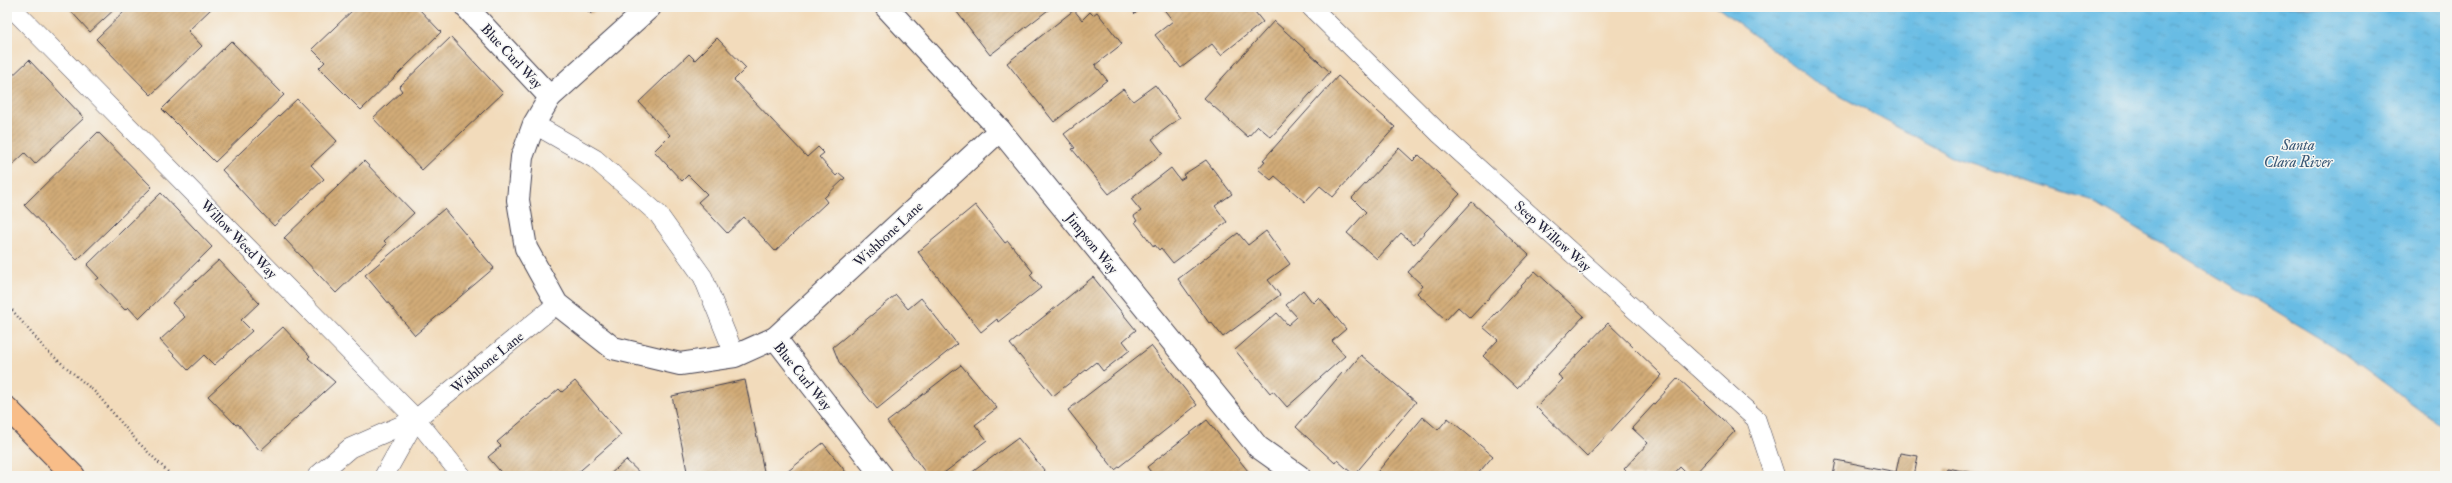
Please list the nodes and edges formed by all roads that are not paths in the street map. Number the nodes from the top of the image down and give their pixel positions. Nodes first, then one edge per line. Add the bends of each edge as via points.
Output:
1 (11, 7) edge
2 (466, 7) edge
3 (650, 7) edge
4 (886, 7) edge
5 (1311, 7) edge
6 (550, 97) junction
7 (534, 124) junction
8 (1000, 130) junction
9 (557, 304) junction
10 (775, 338) junction
11 (736, 356) junction
12 (7, 408) edge
13 (416, 420) junction
14 (74, 476) edge
15 (317, 476) edge
16 (384, 476) edge
17 (462, 476) edge
18 (882, 476) edge
19 (1299, 476) edge
20 (1775, 476) edge

1 - 13 lane, Willow Weed Way
2 - 6 street, Blue Curl Way
3 - 6 street
4 - 8 street, Jimpson Way
5 - 20 lane, Seep Willow Way via 1440,134 1756,419
6 - 7 street, Blue Curl Way
7 - 9 street, Blue Curl Way via 522,157 518,200 526,248
7 - 11 lane via 595,159 658,214 702,277
8 - 10 street, Wishbone Lane
8 - 19 street, Jimpson Way via 1258,446
9 - 11 street, Blue Curl Way via 613,348 680,364
9 - 13 lane, Wishbone Lane
10 - 11 street, Blue Curl Way
10 - 18 street, Blue Curl Way
12 - 14 main road
13 - 15 lane, Wishbone Lane via 350,448
13 - 16 lane, Wishbone Lane
13 - 17 lane, Willow Weed Way

